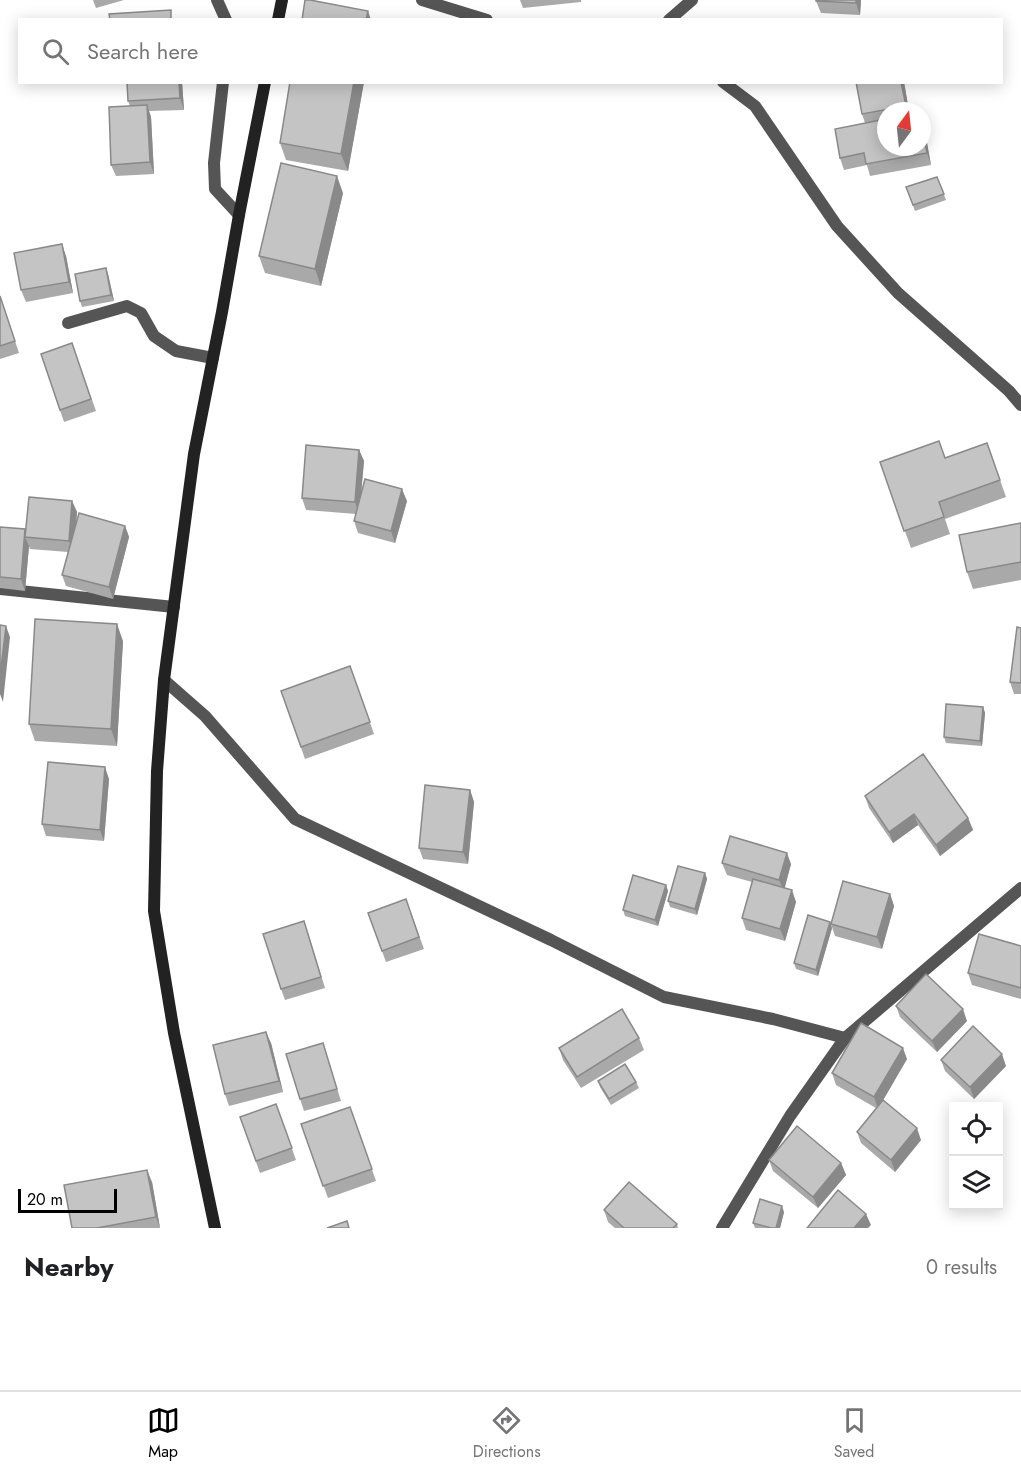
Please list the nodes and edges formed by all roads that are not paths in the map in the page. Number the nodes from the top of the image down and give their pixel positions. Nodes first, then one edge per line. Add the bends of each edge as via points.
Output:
1 (217, 0) edge
2 (282, 0) edge
3 (422, 0) edge
4 (692, 0) edge
5 (225, 18) edge
6 (278, 18) edge
7 (480, 18) edge
8 (671, 18) edge
9 (223, 84) edge
10 (266, 84) edge
11 (726, 84) edge
12 (239, 214) junction
13 (68, 323) dead end
14 (213, 358) junction
15 (1021, 405) edge
16 (0, 589) edge
17 (174, 607) junction
18 (164, 680) junction
19 (1021, 888) edge
20 (845, 1038) junction
21 (215, 1228) edge
22 (722, 1228) edge

1 - 5 street
2 - 6 street
3 - 7 street
4 - 8 street
9 - 12 street via 215,189
10 - 12 street
11 - 15 street via 754,106 837,226 898,293
12 - 14 street
13 - 14 street via 127,306 141,313 154,336 176,351
14 - 17 street via 194,454
16 - 17 street
17 - 18 street
18 - 20 street via 205,716 295,819 664,997
18 - 21 street via 157,771 154,911 174,1033
19 - 20 street
20 - 22 street via 790,1116

